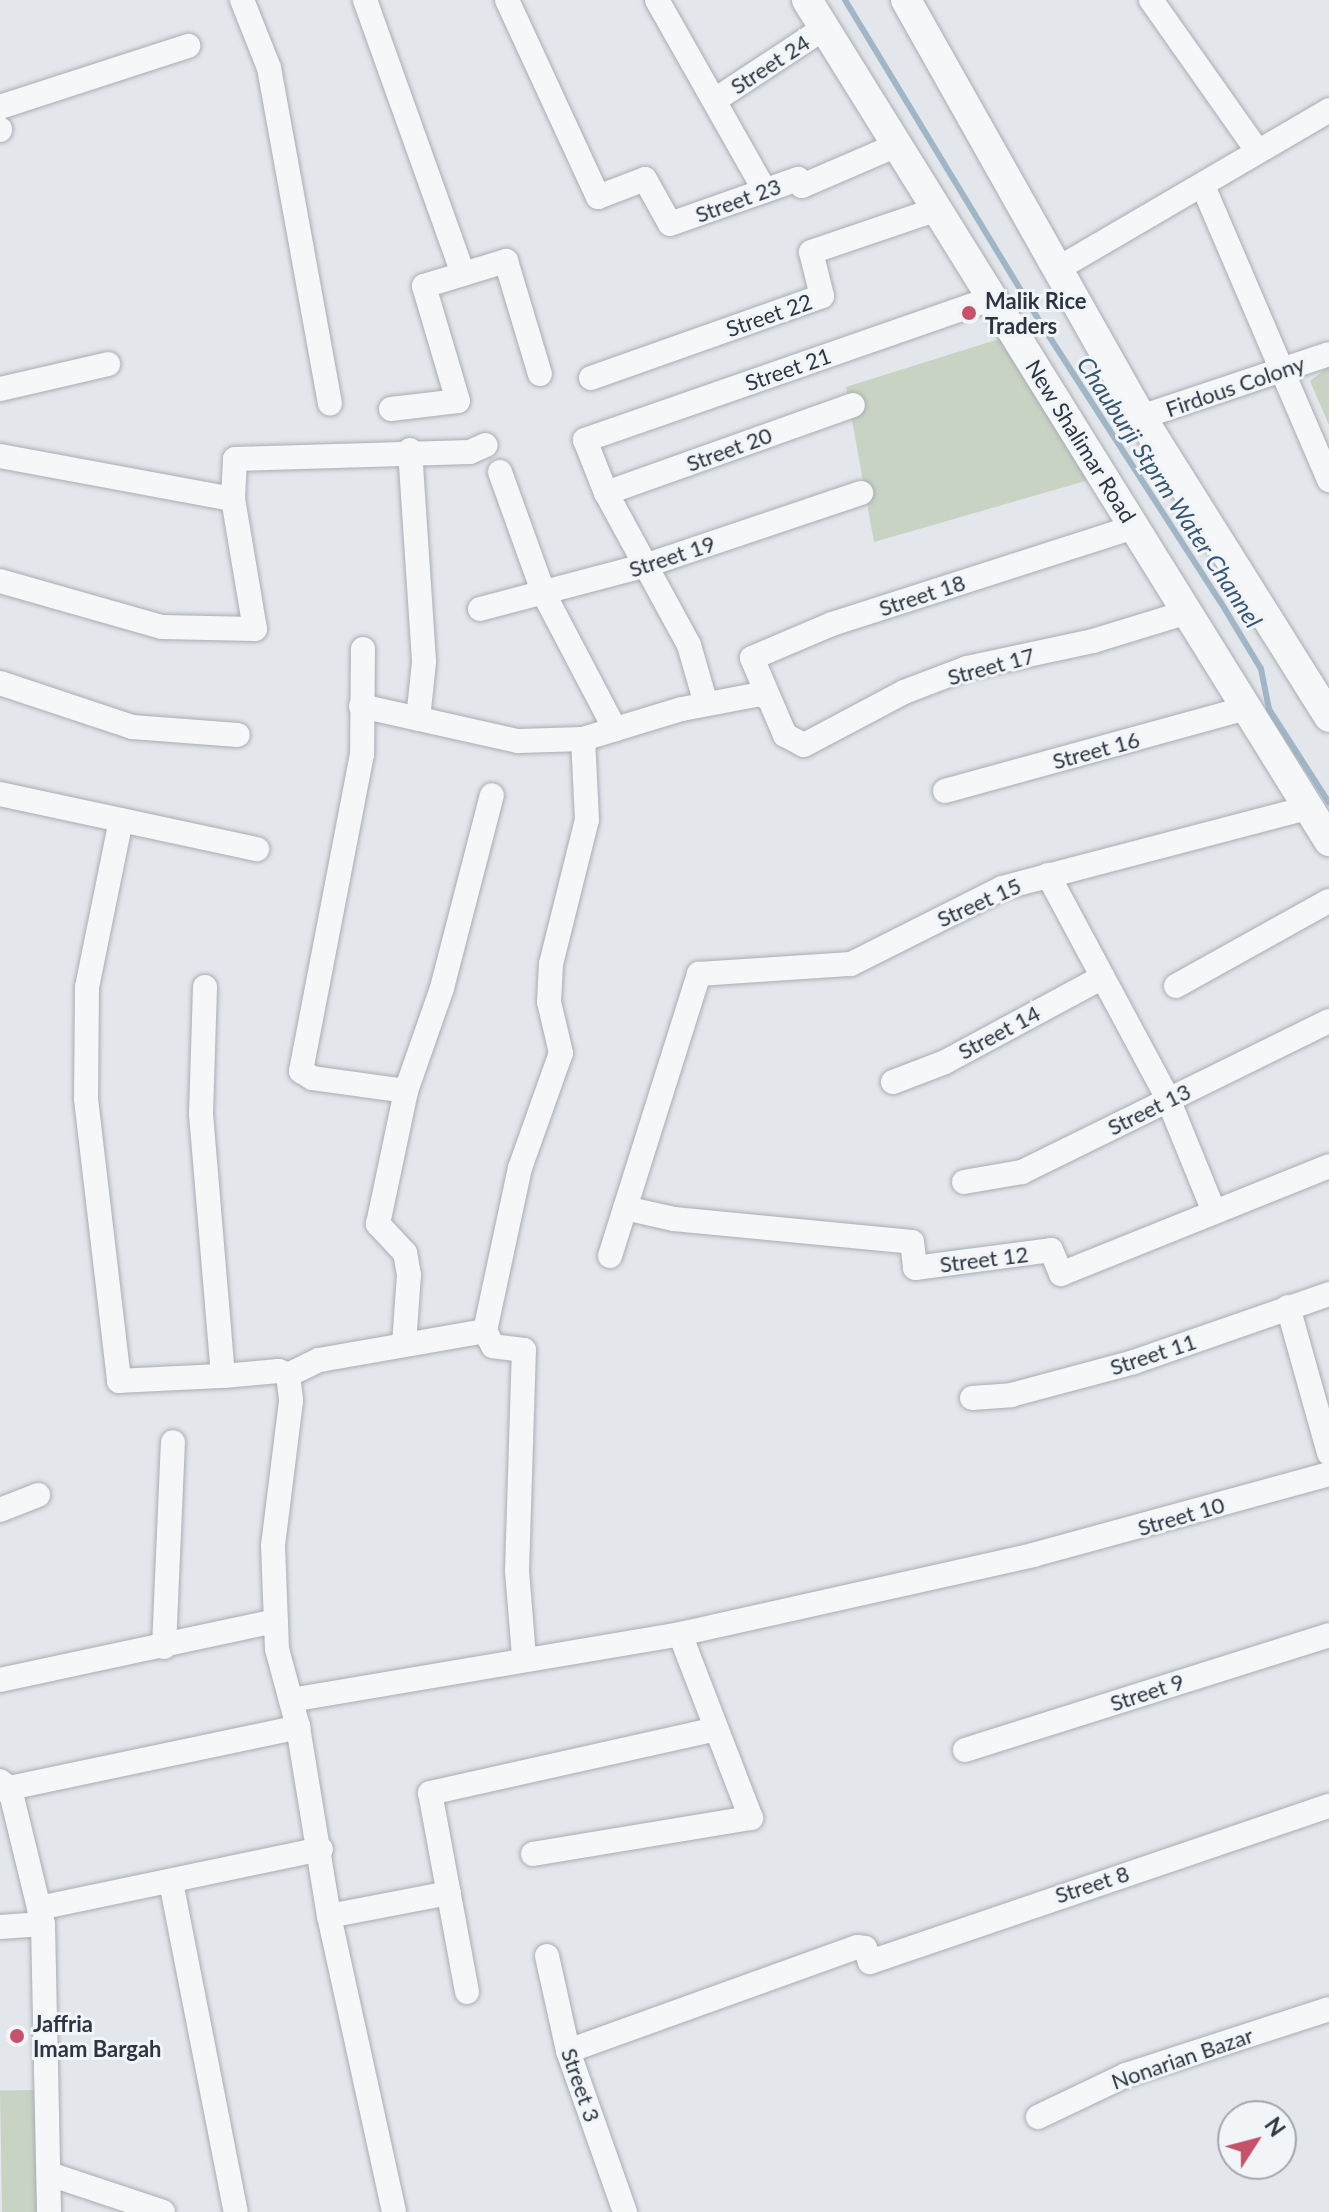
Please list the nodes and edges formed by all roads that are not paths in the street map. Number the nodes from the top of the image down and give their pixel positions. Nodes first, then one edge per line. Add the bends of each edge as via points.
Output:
1 (242, 0) edge
2 (365, 0) edge
3 (507, 0) edge
4 (657, 0) edge
5 (807, 0) edge
6 (906, 0) edge
7 (1151, 0) edge
8 (824, 28) junction
9 (188, 46) dead end
10 (715, 100) junction
11 (0, 107) edge
12 (1329, 110) edge
13 (897, 145) junction
14 (1256, 149) junction
15 (1203, 186) junction
16 (765, 191) junction
17 (937, 209) junction
18 (1059, 268) junction
19 (463, 274) junction
20 (992, 298) junction
21 (1329, 354) edge
22 (108, 364) dead end
23 (1278, 371) junction
24 (540, 374) dead end
25 (591, 378) dead end
26 (0, 389) edge
27 (330, 403) dead end
28 (853, 405) dead end
29 (391, 409) dead end
30 (1141, 417) junction
31 (486, 445) dead end
32 (410, 450) junction
33 (0, 456) edge
34 (500, 472) dead end
35 (1329, 480) edge
36 (606, 493) junction
37 (861, 493) dead end
38 (233, 499) junction
39 (1134, 527) junction
40 (647, 565) junction
41 (0, 581) edge
42 (544, 594) junction
43 (480, 609) dead end
44 (1188, 612) junction
45 (363, 649) dead end
46 (0, 683) edge
47 (767, 698) junction
48 (706, 704) junction
49 (361, 706) junction
50 (1247, 708) junction
51 (1329, 717) edge
52 (418, 719) junction
53 (615, 729) junction
54 (238, 735) dead end
55 (583, 739) junction
56 (945, 791) dead end
57 (0, 794) edge
58 (492, 795) dead end
59 (121, 820) junction
60 (1322, 826) edge
61 (257, 849) dead end
62 (1048, 875) junction
63 (1329, 901) edge
64 (1103, 977) junction
65 (1176, 986) dead end
66 (205, 987) dead end
67 (1329, 1021) edge
68 (893, 1082) dead end
69 (406, 1091) junction
70 (1168, 1099) junction
71 (1329, 1166) edge
72 (964, 1182) dead end
73 (625, 1208) junction
74 (1214, 1212) junction
75 (610, 1256) dead end
76 (1329, 1294) edge
77 (1288, 1307) junction
78 (485, 1331) junction
79 (404, 1344) junction
80 (288, 1375) junction
81 (223, 1376) junction
82 (972, 1398) dead end
83 (173, 1442) dead end
84 (1329, 1453) edge
85 (1329, 1474) edge
86 (38, 1495) dead end
87 (0, 1510) edge
88 (276, 1621) junction
89 (680, 1634) junction
90 (1329, 1635) edge
91 (164, 1647) junction
92 (524, 1656) junction
93 (0, 1680) edge
94 (291, 1700) junction
95 (298, 1727) junction
96 (716, 1729) junction
97 (965, 1750) dead end
98 (3, 1787) edge
99 (1329, 1806) edge
100 (321, 1849) junction
101 (533, 1854) dead end
102 (171, 1882) junction
103 (449, 1893) junction
104 (41, 1916) junction
105 (329, 1916) junction
106 (0, 1927) edge
107 (547, 1956) dead end
108 (467, 1992) dead end
109 (1329, 2009) edge
110 (568, 2051) junction
111 (1038, 2117) dead end
112 (49, 2174) junction
113 (49, 2212) edge
114 (163, 2212) edge
115 (236, 2212) edge
116 (394, 2212) edge
117 (625, 2212) edge

1 - 27 street via 269,68
2 - 19 street
3 - 16 street, Street 23 via 598,197 645,179 670,224
4 - 10 street
5 - 8 street, New Shalimar Road
6 - 18 street
7 - 14 street
8 - 10 street, Street 24
8 - 13 street, New Shalimar Road
9 - 11 street
10 - 16 street
12 - 14 street
13 - 16 street, Street 23 via 802,186 798,179
13 - 17 street, New Shalimar Road
14 - 15 street
15 - 18 street
15 - 23 street
17 - 20 street, New Shalimar Road
17 - 25 street, Street 22 via 811,252 822,296
18 - 30 street
19 - 24 street via 506,261
19 - 29 street via 424,286 458,401
20 - 36 street, Street 21 via 585,440
20 - 39 street, New Shalimar Road
21 - 23 street, Firdous Colony
22 - 26 street
23 - 30 street, Firdous Colony
23 - 35 street
28 - 36 street, Street 20
30 - 51 street
31 - 32 street via 470,452
32 - 38 street via 235,459
32 - 52 street via 424,662
33 - 38 street
34 - 42 street
36 - 40 street
37 - 40 street, Street 19
38 - 41 street via 255,629 162,627
39 - 44 street, New Shalimar Road
39 - 47 street, Street 18 via 832,624 752,658
40 - 42 street, Street 19
40 - 48 street via 689,645
42 - 43 street, Street 19
42 - 53 street
44 - 47 street, Street 17 via 1093,641 967,668 904,692 804,745 785,735
44 - 50 street, New Shalimar Road
45 - 49 street
46 - 54 street via 132,727
47 - 48 street via 761,694
48 - 53 street
49 - 52 street
49 - 69 street via 362,754 301,1071 312,1078
50 - 56 street, Street 16
50 - 60 street, New Shalimar Road
52 - 55 street via 518,741
53 - 55 street
55 - 78 street via 587,820 551,964 549,1002 561,1053 520,1168
57 - 59 street
58 - 69 street via 442,988
59 - 61 street
59 - 81 street via 87,987 86,1083 119,1381
60 - 62 street, Street 15
62 - 64 street
62 - 73 street, Street 15 via 1002,888 851,964 699,974
63 - 65 street
64 - 68 street, Street 14 via 945,1062
64 - 70 street
66 - 81 street via 201,1114
67 - 70 street, Street 13
69 - 79 street via 378,1224 405,1253 409,1275
70 - 72 street, Street 13 via 1022,1172
70 - 74 street
71 - 74 street, Street 12
73 - 74 street, Street 12 via 674,1219 912,1242 915,1268 1051,1250 1061,1274
73 - 75 street
76 - 77 street, Street 11
77 - 82 street, Street 11 via 1134,1362 1011,1395
77 - 84 street
78 - 79 street
78 - 92 street via 493,1346 524,1350 517,1589
79 - 80 street via 319,1360
80 - 81 street via 279,1371
80 - 88 street via 291,1401 273,1545
83 - 91 street
85 - 89 street, Street 10 via 1033,1555
86 - 87 street
88 - 91 street
88 - 94 street via 277,1649
89 - 92 street, Street 10 via 589,1651
89 - 96 street
90 - 97 street, Street 9
91 - 93 street
92 - 94 street, Street 10
94 - 95 street
95 - 98 street
95 - 100 street
96 - 101 street via 751,1818
96 - 103 street via 430,1793
98 - 104 street
99 - 110 street, Street 8 via 870,1962 865,1948
100 - 102 street
100 - 105 street
102 - 104 street
102 - 115 street
103 - 105 street
103 - 108 street
104 - 106 street
104 - 112 street
105 - 116 street
107 - 110 street, Street 3
109 - 111 street, Nonarian Bazar via 1126,2075
110 - 117 street, Street 3
112 - 113 street
112 - 114 street

